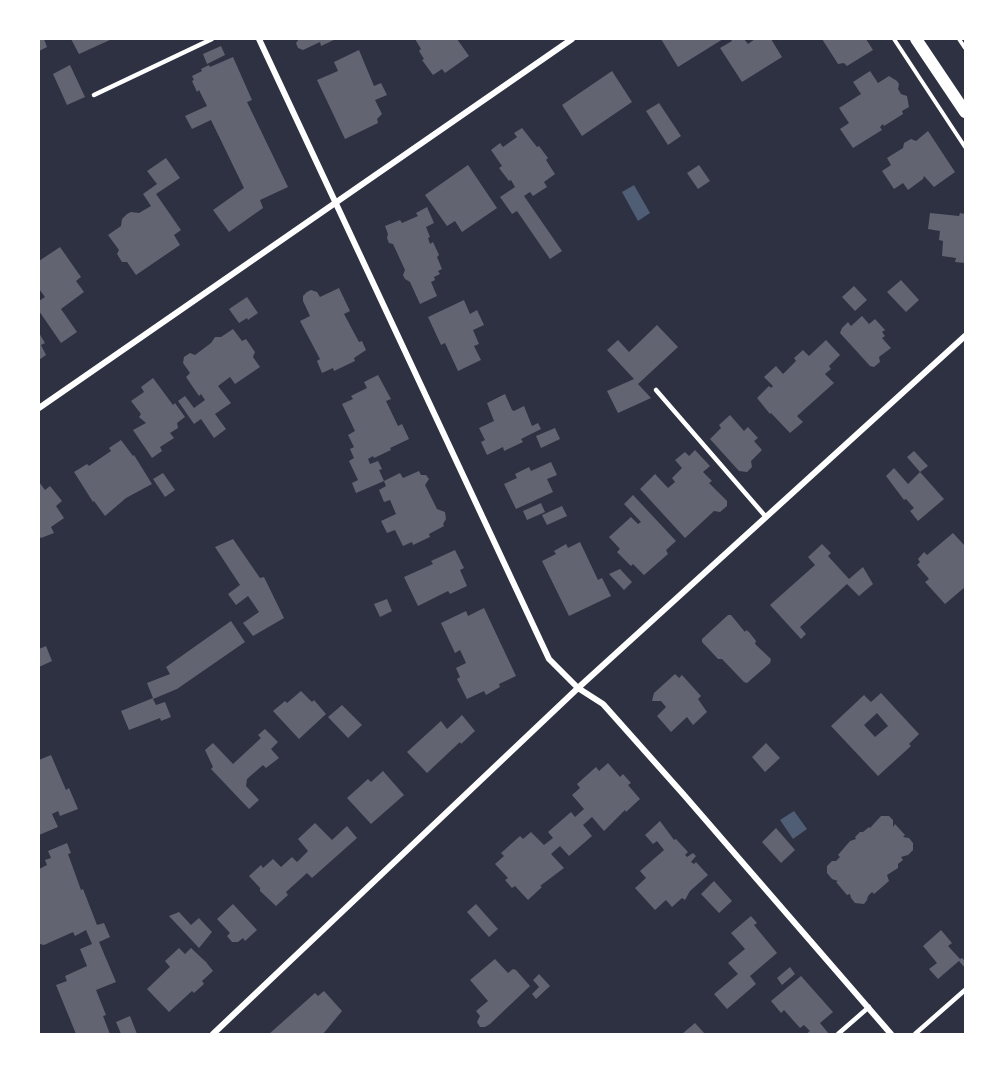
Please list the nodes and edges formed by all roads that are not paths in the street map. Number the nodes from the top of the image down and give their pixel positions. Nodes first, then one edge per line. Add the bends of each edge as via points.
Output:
1 (212, 39) edge
2 (259, 39) edge
3 (572, 39) edge
4 (916, 39) edge
5 (94, 94) dead end
6 (965, 112) edge
7 (336, 202) junction
8 (965, 336) edge
9 (656, 390) dead end
10 (39, 408) edge
11 (766, 517) junction
12 (578, 688) junction
13 (965, 990) edge
14 (868, 1007) junction
15 (213, 1034) edge
16 (838, 1034) edge
17 (891, 1034) edge
18 (915, 1034) edge

1 - 5 lane
2 - 7 street
3 - 7 street
4 - 6 main road
7 - 10 street
7 - 12 street via 549,659
8 - 11 street
9 - 11 lane
11 - 12 street
12 - 14 street via 603,705
12 - 15 street
13 - 18 lane
14 - 16 lane
14 - 17 street

